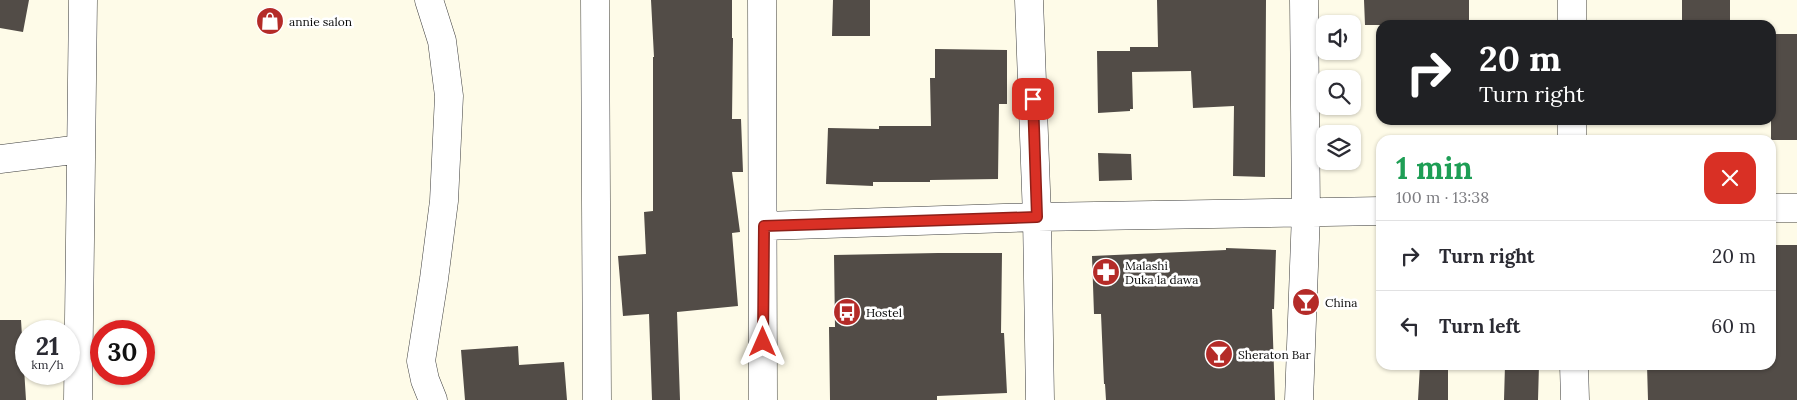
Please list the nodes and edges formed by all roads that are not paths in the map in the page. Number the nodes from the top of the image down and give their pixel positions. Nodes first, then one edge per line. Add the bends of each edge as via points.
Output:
1 (83, 0) edge
2 (429, 0) edge
3 (595, 0) edge
4 (762, 0) edge
5 (1029, 0) edge
6 (1304, 0) edge
7 (1572, 0) edge
8 (1572, 20) edge
9 (81, 149) junction
10 (0, 159) edge
11 (1776, 208) edge
12 (1797, 208) edge
13 (1376, 211) edge
14 (1306, 214) junction
15 (1037, 217) junction
16 (764, 226) junction
17 (1574, 370) edge
18 (78, 400) edge
19 (433, 400) edge
20 (597, 400) edge
21 (763, 400) edge
22 (1040, 400) edge
23 (1299, 400) edge
24 (1575, 400) edge

1 - 9 street
2 - 19 street via 442,41 449,96 444,201 421,361
3 - 20 street
4 - 16 street
5 - 15 street
6 - 14 street
7 - 8 street
9 - 10 street
9 - 18 street
11 - 12 street
13 - 14 street
14 - 15 street
14 - 23 street
15 - 16 street
15 - 22 street
16 - 21 street
17 - 24 street

